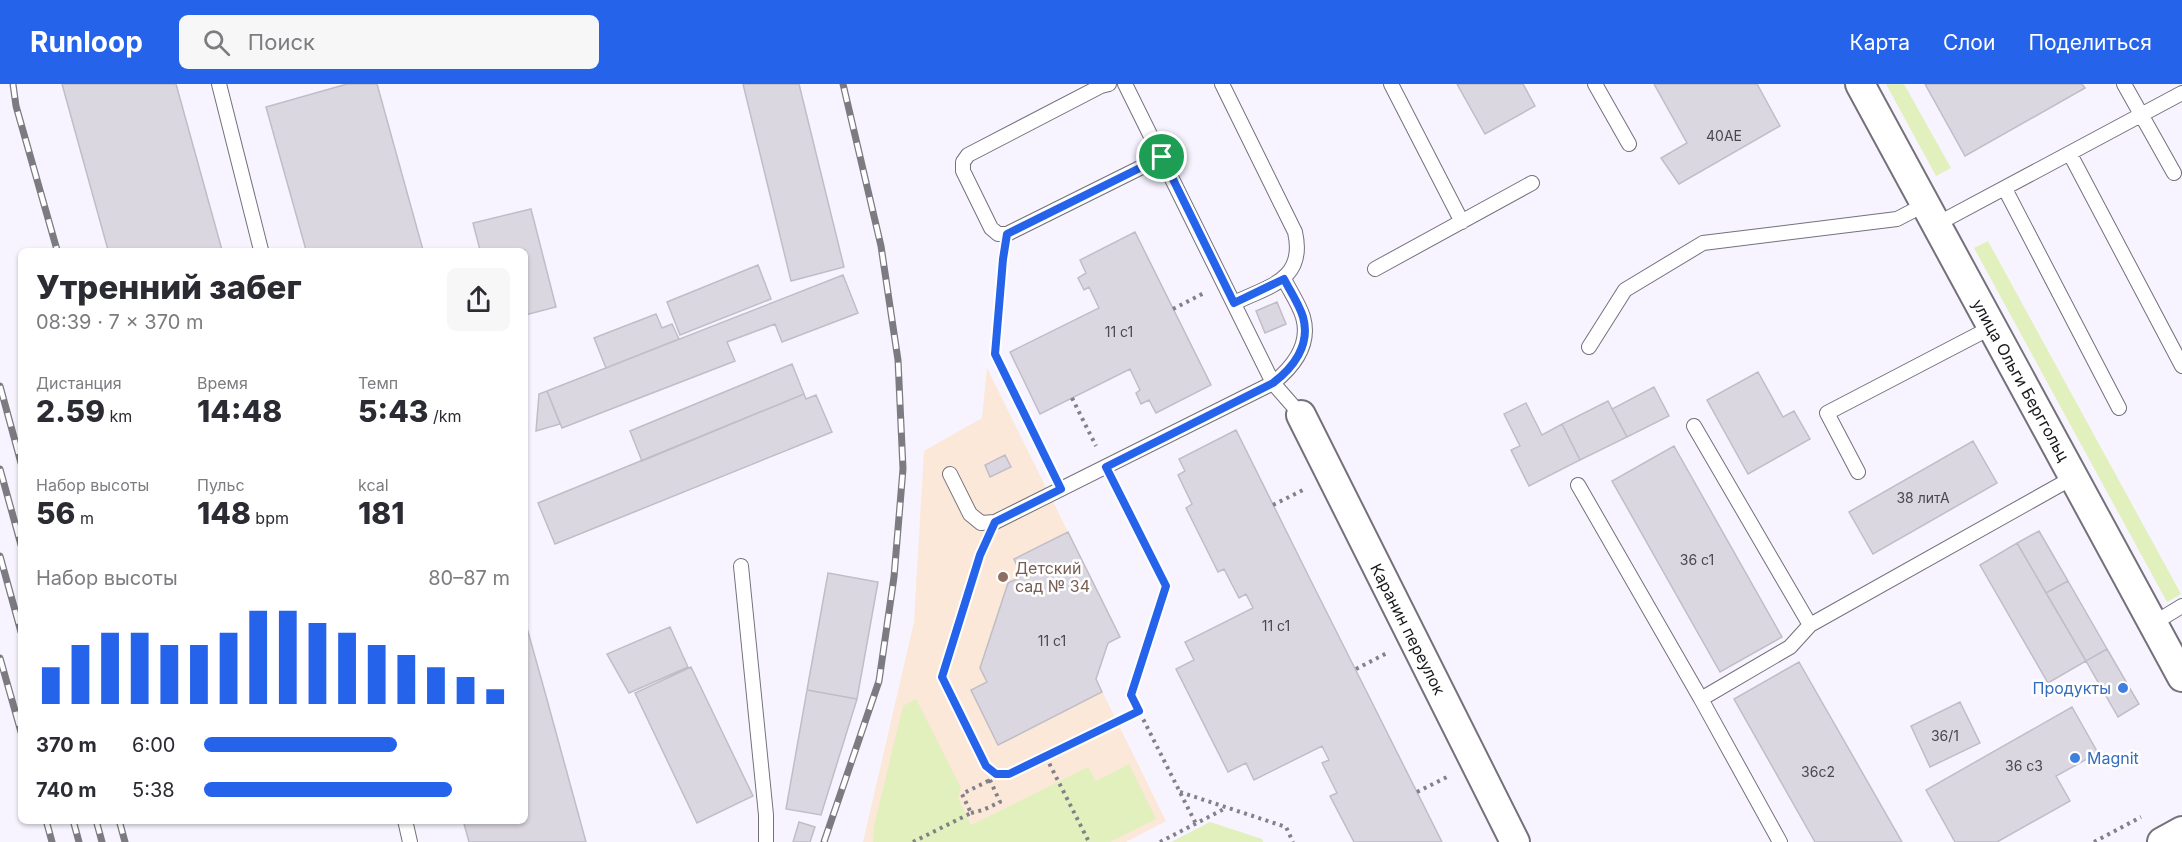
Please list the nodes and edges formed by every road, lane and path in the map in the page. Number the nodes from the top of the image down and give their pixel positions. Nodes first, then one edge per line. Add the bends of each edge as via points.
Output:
1 (219, 84) edge
2 (1109, 84) edge
3 (1125, 84) edge
4 (1222, 84) edge
5 (1391, 84) edge
6 (1595, 84) edge
7 (1860, 84) edge
8 (2124, 84) edge
9 (2182, 93) edge
10 (2142, 115) junction
11 (1629, 144) dead end
12 (2070, 154) junction
13 (1162, 157) junction
14 (2174, 173) dead end
15 (1532, 183) dead end
16 (2005, 189) junction
17 (1931, 214) junction
18 (1462, 222) junction
19 (1007, 234) junction
20 (260, 248) edge
21 (1375, 269) dead end
22 (1284, 279) junction
23 (1204, 293) dead end
24 (1234, 303) junction
25 (1173, 309) dead end
26 (1992, 327) junction
27 (1589, 347) dead end
28 (2182, 366) edge
29 (1273, 383) junction
30 (1072, 398) dead end
31 (2119, 408) dead end
32 (1301, 415) joint
33 (1694, 426) dead end
34 (1106, 467) junction
35 (1858, 472) dead end
36 (950, 474) dead end
37 (2074, 477) junction
38 (1312, 485) dead end
39 (1578, 486) dead end
40 (1061, 489) junction
41 (1273, 505) dead end
42 (995, 522) junction
43 (741, 566) dead end
44 (2182, 606) edge
45 (2154, 623) junction
46 (1810, 625) junction
47 (1394, 650) dead end
48 (1356, 669) dead end
49 (2182, 677) edge
50 (1701, 699) junction
51 (1139, 711) junction
52 (1046, 757) junction
53 (1456, 772) dead end
54 (996, 774) junction
55 (990, 780) junction
56 (1180, 792) junction
57 (1417, 792) dead end
58 (1227, 808) junction
59 (971, 813) junction
60 (2143, 817) dead end
61 (406, 824) edge
62 (1196, 824) junction
63 (2182, 831) edge
64 (410, 842) edge
65 (766, 842) edge
66 (914, 842) edge
67 (1089, 842) edge
68 (1160, 842) edge
69 (1293, 842) edge
70 (1515, 842) edge
71 (1780, 842) edge
72 (2094, 842) edge
73 (2162, 842) edge

1 - 20 lane
2 - 19 lane via 969,155 963,162 963,171 991,228 998,234
3 - 13 lane
4 - 22 lane via 1295,232 1299,249 1295,266
5 - 18 lane
6 - 11 lane
7 - 17 street, улица Ольги Берггольц
8 - 10 lane
9 - 10 lane
10 - 12 lane
10 - 14 lane
12 - 16 lane
12 - 28 lane
13 - 19 lane
13 - 24 lane
15 - 18 lane
16 - 17 lane
16 - 31 lane
17 - 26 street, улица Ольги Берггольц
17 - 27 lane via 1703,243 1625,290
18 - 21 lane
19 - 40 path via 995,354
22 - 24 lane
22 - 29 lane via 1303,318 1304,337 1299,355
23 - 25 path
24 - 29 lane
26 - 35 lane via 1827,413
26 - 37 street, улица Ольги Берггольц
29 - 32 lane
29 - 34 lane
30 - 34 path
32 - 70 street, Каранин переулок
33 - 46 lane
34 - 40 lane
34 - 51 path via 1166,586 1131,695
36 - 42 lane via 970,514 981,523
37 - 45 street, улица Ольги Берггольц
37 - 46 lane
38 - 41 path
39 - 50 lane
40 - 42 lane
42 - 54 path via 980,555 942,677 986,766
43 - 65 lane
44 - 45 lane
45 - 49 street, улица Ольги Берггольц
46 - 50 lane via 1790,647
47 - 48 path
50 - 71 lane
51 - 52 path
51 - 56 path
52 - 54 path via 1009,774
52 - 67 path
53 - 57 path
54 - 55 path
55 - 59 path via 962,794
55 - 59 path via 1000,802
56 - 58 path
56 - 62 path
58 - 62 path
58 - 69 path via 1286,827
59 - 66 path
60 - 72 path
61 - 64 lane
62 - 68 path
63 - 73 street

